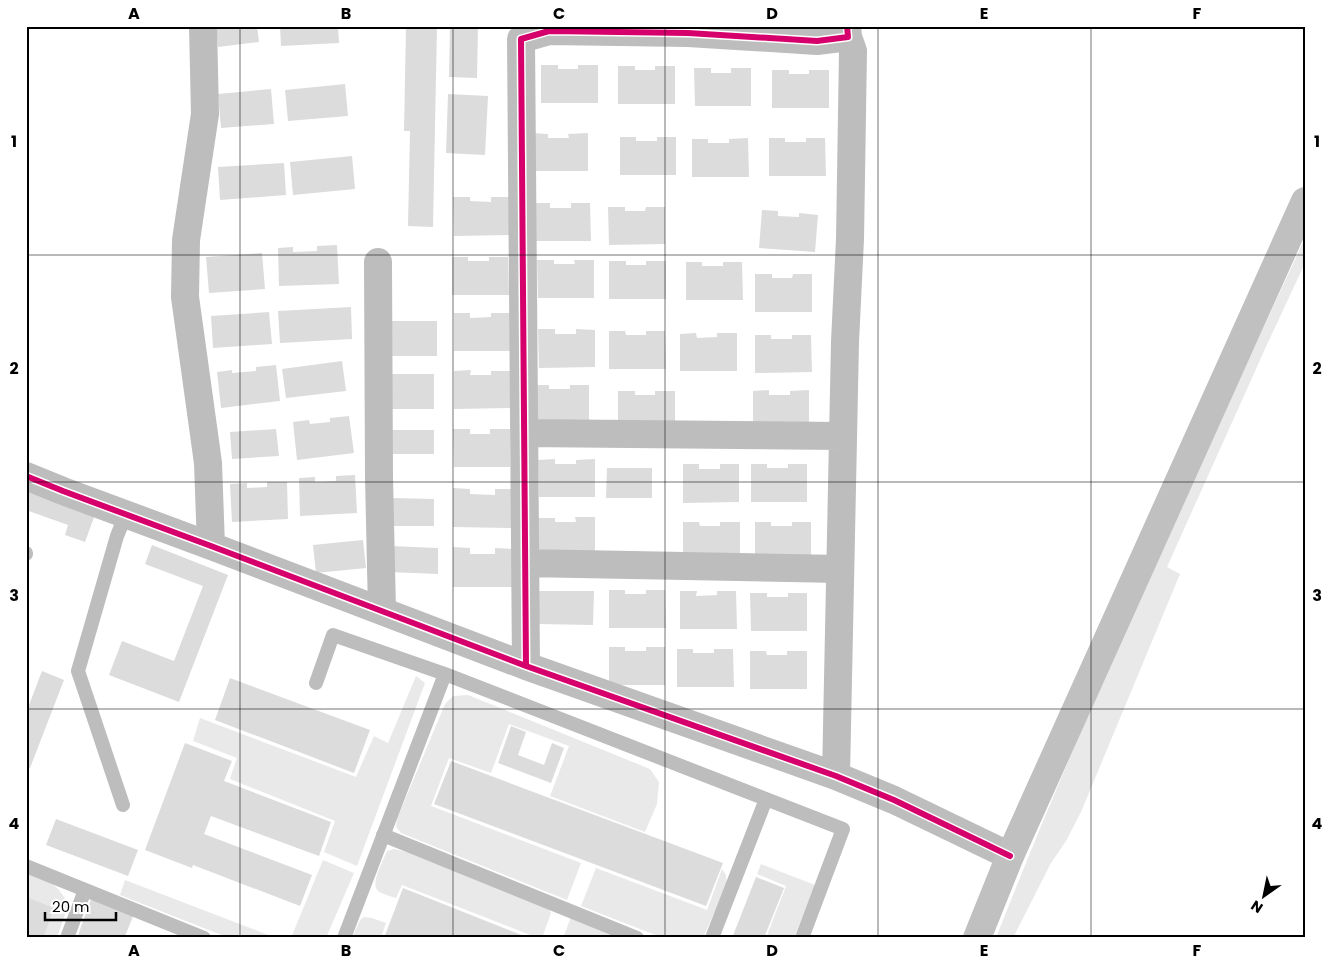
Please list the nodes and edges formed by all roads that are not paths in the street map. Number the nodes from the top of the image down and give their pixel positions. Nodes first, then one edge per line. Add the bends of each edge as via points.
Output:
1 (203, 26) edge
2 (847, 31) edge
3 (521, 32) edge
4 (1305, 201) edge
5 (378, 262) dead end
6 (525, 433) junction
7 (843, 436) junction
8 (26, 476) edge
9 (126, 514) junction
10 (211, 546) junction
11 (525, 563) junction
12 (840, 569) junction
13 (382, 611) junction
14 (526, 666) junction
15 (445, 674) junction
16 (316, 683) dead end
17 (836, 776) junction
18 (766, 799) junction
19 (123, 805) dead end
20 (383, 835) junction
21 (1010, 856) junction
22 (26, 866) edge
23 (85, 890) junction
24 (67, 938) edge
25 (204, 938) edge
26 (344, 938) edge
27 (637, 938) edge
28 (712, 938) edge
29 (802, 938) edge
30 (977, 938) edge

1 - 10 street via 205,114 186,240 185,297 208,463
2 - 3 street via 817,41 688,33
2 - 7 street via 853,52
3 - 6 street
4 - 21 main road
5 - 13 street
6 - 7 street
6 - 11 street
7 - 12 street
8 - 9 street
9 - 10 street
9 - 19 lane via 78,671
10 - 13 street
11 - 12 street
11 - 14 street
12 - 17 street
13 - 14 street
14 - 17 street
15 - 16 lane via 334,635
15 - 18 lane
15 - 20 lane
17 - 21 street
18 - 28 lane
18 - 29 lane via 843,829
20 - 26 lane
20 - 27 lane
21 - 30 main road
22 - 23 lane
23 - 24 lane
23 - 25 lane

